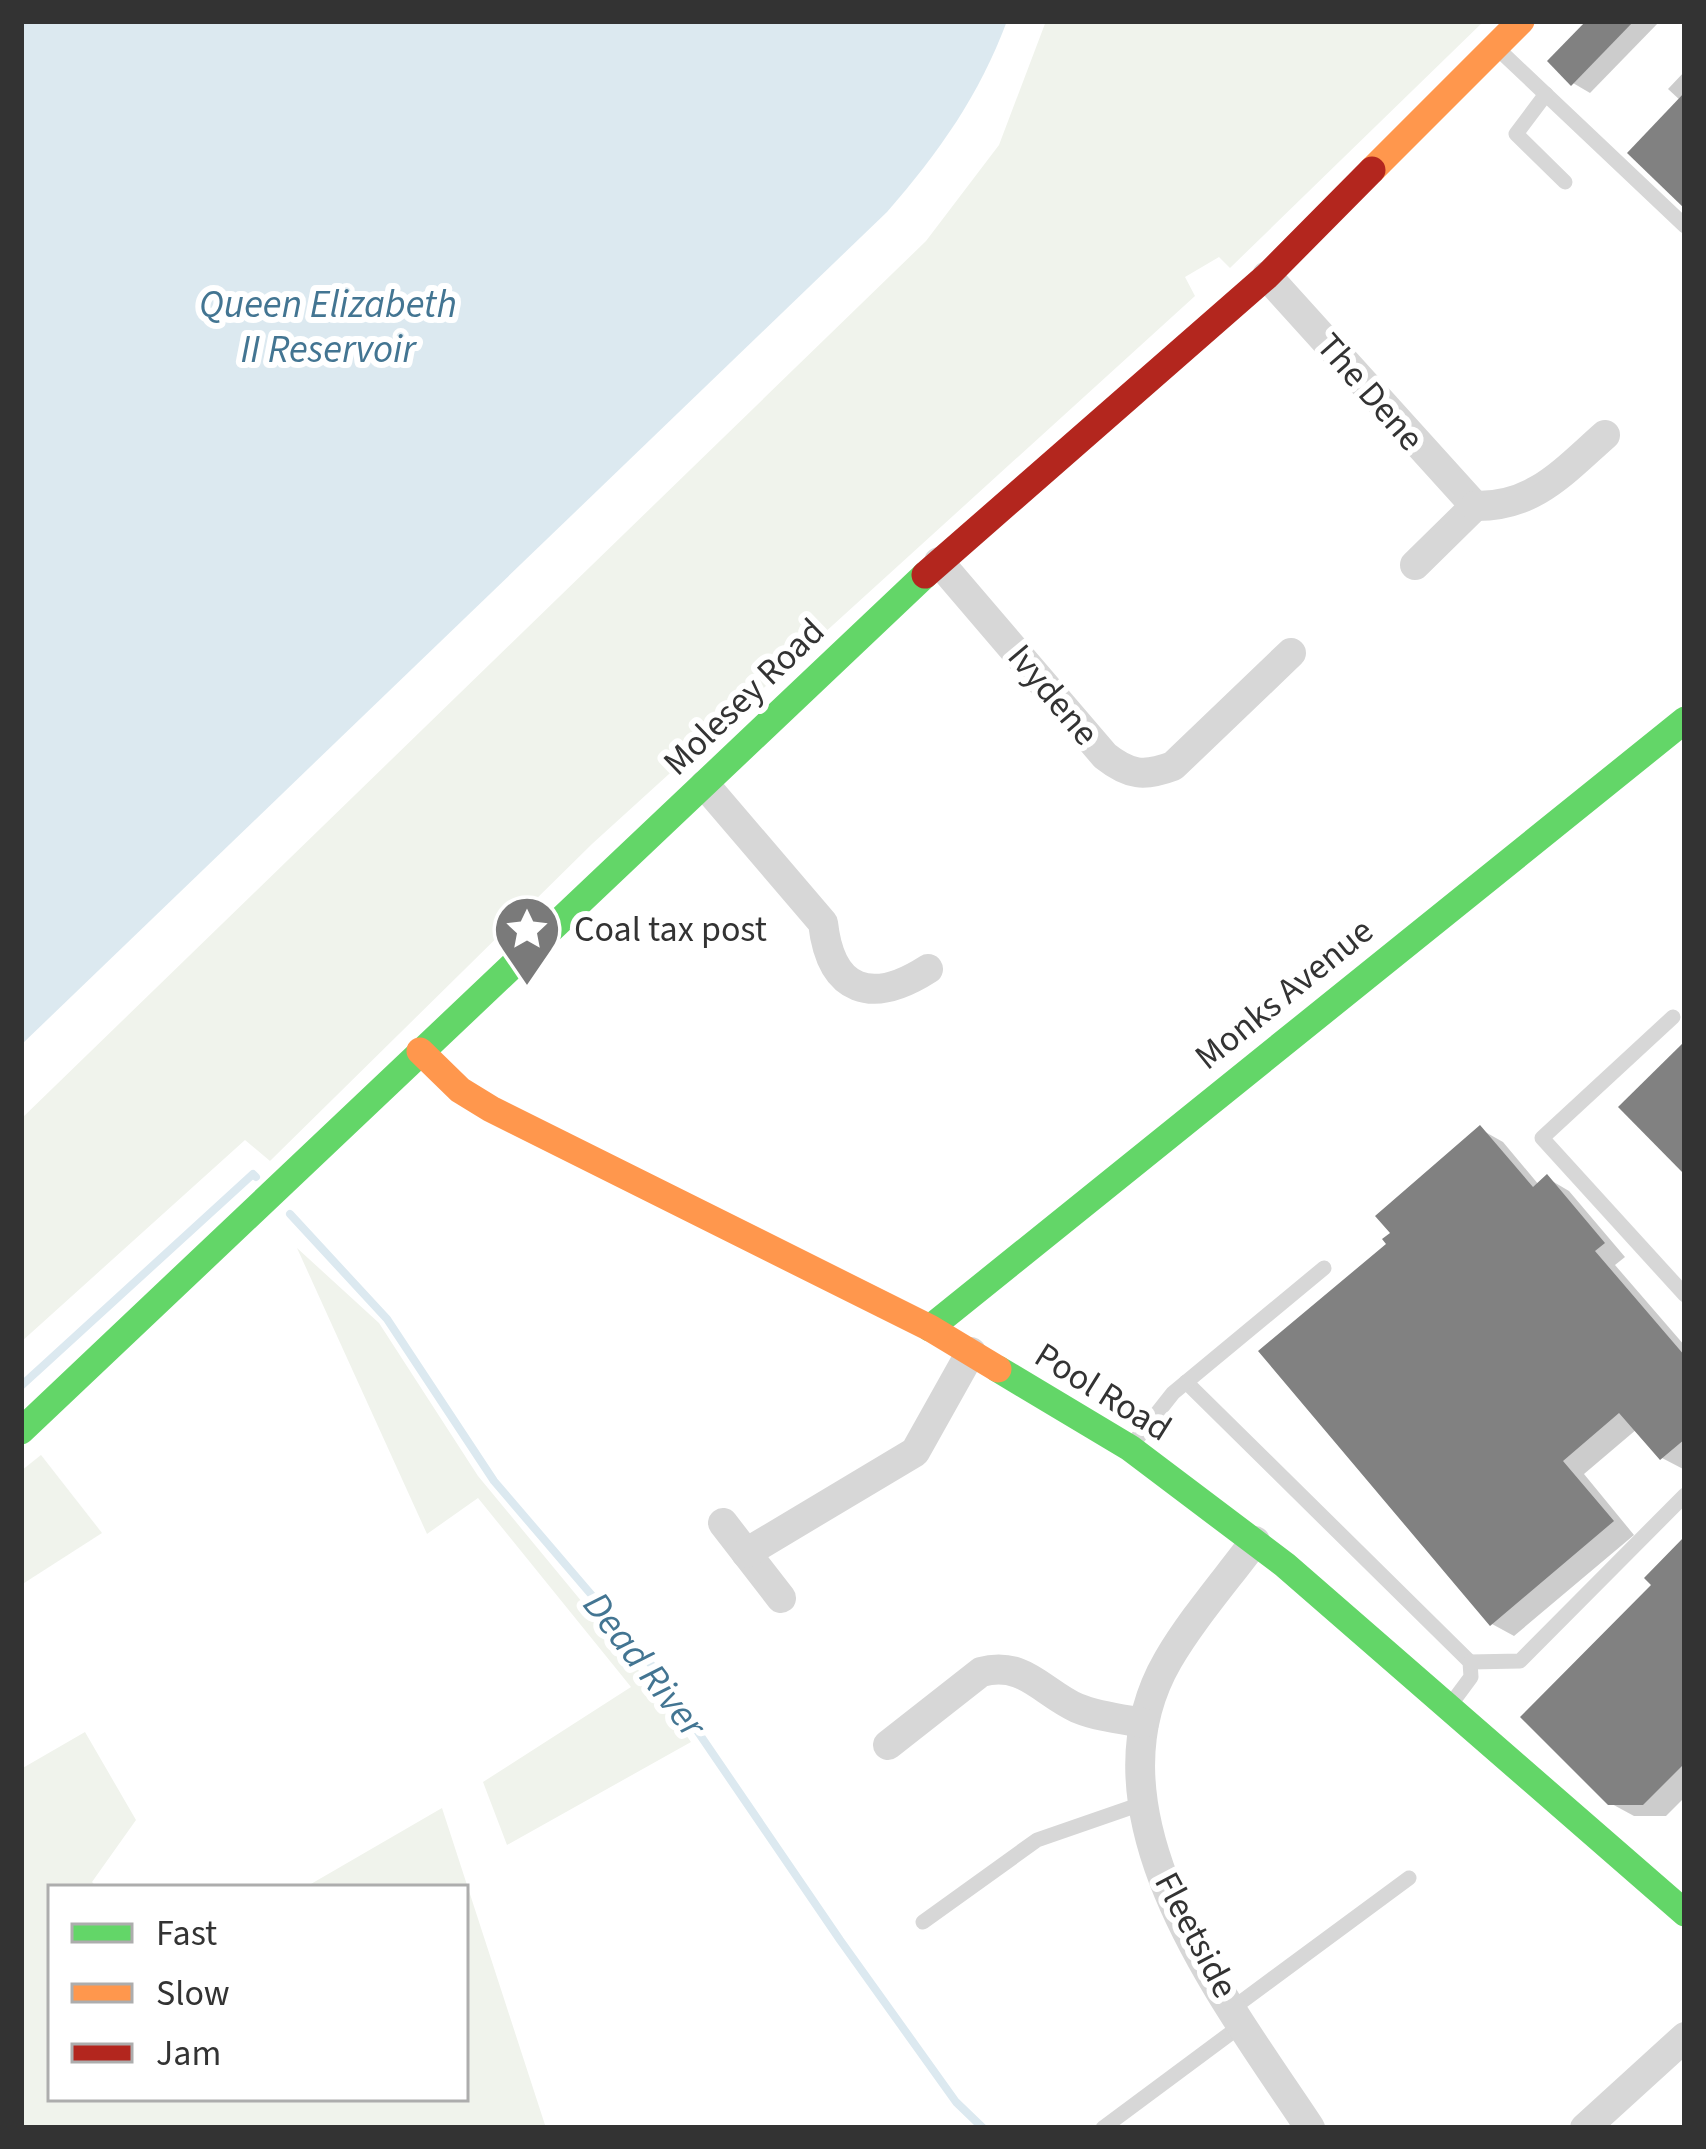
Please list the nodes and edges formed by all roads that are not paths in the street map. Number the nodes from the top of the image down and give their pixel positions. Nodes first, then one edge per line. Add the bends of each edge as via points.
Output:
1 (1521, 21) edge
2 (1496, 47) junction
3 (1546, 94) junction
4 (1565, 182) dead end
5 (1685, 226) edge
6 (1267, 276) junction
7 (1605, 435) dead end
8 (1475, 506) junction
9 (939, 562) junction
10 (1414, 565) dead end
11 (1292, 653) dead end
12 (1685, 720) edge
13 (705, 785) junction
14 (928, 970) dead end
15 (1673, 1017) dead end
16 (420, 1051) junction
17 (1324, 1268) dead end
18 (1685, 1295) edge
19 (930, 1328) junction
20 (970, 1352) junction
21 (1186, 1382) junction
22 (21, 1431) edge
23 (1130, 1448) junction
24 (1685, 1495) edge
25 (723, 1523) dead end
26 (1255, 1541) junction
27 (746, 1553) junction
28 (782, 1598) dead end
29 (1470, 1662) junction
30 (1451, 1704) junction
31 (1144, 1723) junction
32 (888, 1745) dead end
33 (1141, 1804) junction
34 (1409, 1878) dead end
35 (1682, 1903) edge
36 (923, 1922) dead end
37 (1238, 2016) junction
38 (1685, 2037) edge
39 (1103, 2128) edge
40 (1310, 2128) edge
41 (1585, 2128) edge

1 - 2 street, Molesey Road
2 - 3 lane
2 - 6 street, Molesey Road
3 - 4 lane via 1516,134
3 - 5 lane
6 - 8 street, The Dene
6 - 9 street, Molesey Road
7 - 8 street via 1537,496
8 - 10 street
9 - 11 street, Ivydene via 1125,772 1150,775 1173,766
9 - 13 street, Molesey Road
12 - 19 street, Monks Avenue
13 - 14 street via 823,923 826,951 846,979 864,992 880,991
13 - 16 street, Molesey Road
15 - 18 lane via 1542,1138
16 - 19 street, Pool Road via 491,1109
16 - 22 street, Molesey Road
17 - 21 lane
19 - 20 street, Pool Road
20 - 23 street, Pool Road
20 - 27 street via 915,1452
21 - 23 lane
21 - 29 lane
23 - 26 street, Pool Road
24 - 29 lane via 1520,1661
25 - 27 street
26 - 30 street, Pool Road
26 - 31 street, Fleetside via 1167,1663
27 - 28 street
29 - 30 lane via 1471,1677
30 - 35 street, Pool Road
31 - 32 street via 1097,1715 999,1667 981,1672
31 - 33 street, Fleetside
33 - 36 lane via 1037,1840
33 - 37 street, Fleetside via 1191,1937
34 - 37 lane
37 - 39 lane
37 - 40 street, Fleetside
38 - 41 street

